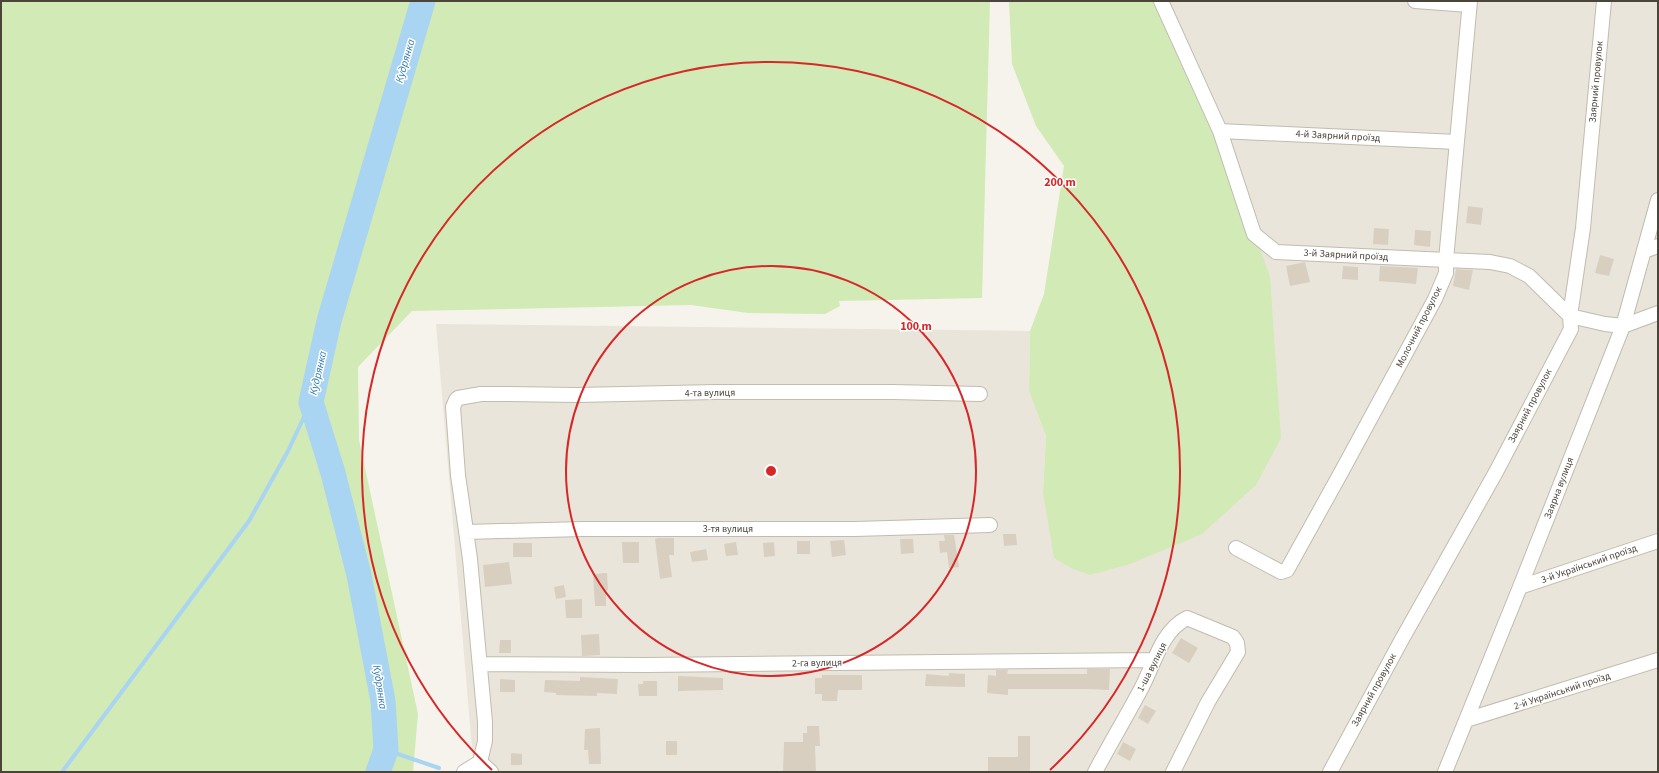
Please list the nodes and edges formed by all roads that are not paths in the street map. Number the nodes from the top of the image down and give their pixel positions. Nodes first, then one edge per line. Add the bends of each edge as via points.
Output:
1 (1161, 1) edge
2 (1415, 1) edge
3 (1604, 1) edge
4 (1470, 3) edge
5 (1220, 131) junction
6 (1457, 142) junction
7 (1658, 200) edge
8 (1658, 246) edge
9 (1644, 251) junction
10 (1446, 260) junction
11 (1658, 313) edge
12 (1570, 316) junction
13 (1623, 326) junction
14 (980, 394) dead end
15 (990, 524) dead end
16 (466, 532) junction
17 (1658, 541) edge
18 (1236, 548) dead end
19 (1520, 587) junction
20 (1154, 660) junction
21 (1658, 660) edge
22 (480, 664) junction
23 (1466, 720) junction
24 (480, 762) junction
25 (464, 772) edge
26 (491, 772) edge
27 (1095, 772) edge
28 (1173, 772) edge
29 (1330, 772) edge
30 (1445, 772) edge

1 - 5 street
2 - 4 street
3 - 12 street, Заярний провулок via 1583,228
4 - 6 street, Молочний провулок
5 - 6 street, 4-й Заярний проїзд
5 - 10 street, 3-й Заярний проїзд via 1254,234 1276,252
6 - 10 street, Молочний провулок
7 - 9 street, Заярна вулиця
8 - 9 street
9 - 13 street, Заярна вулиця
10 - 12 street, 3-й Заярний проїзд via 1490,262 1510,266 1530,276
10 - 18 street, Молочний провулок via 1446,273 1435,299 1287,570 1281,572
11 - 13 street
12 - 13 street
12 - 29 street, Заярний провулок via 1571,329 1496,472
13 - 19 street, Заярна вулиця
14 - 16 street, 4-та вулиця via 481,394 458,398 454,403 454,414
15 - 16 street, 3-тя вулиця via 855,530 583,529
16 - 22 street
17 - 19 street, 3-й Український проїзд
19 - 23 street, Заярна вулиця
20 - 22 street, 2-га вулиця via 654,665
20 - 27 street, 1-ша вулиця
20 - 28 street, 1-ша вулиця via 1172,630 1187,618 1228,635 1239,647
21 - 23 street, 2-й Український проїзд
22 - 24 street via 486,736
23 - 30 street, Заярна вулиця
24 - 25 street
24 - 26 street

